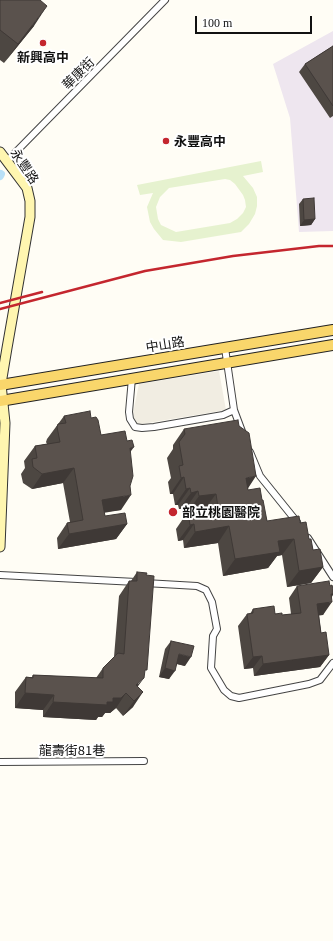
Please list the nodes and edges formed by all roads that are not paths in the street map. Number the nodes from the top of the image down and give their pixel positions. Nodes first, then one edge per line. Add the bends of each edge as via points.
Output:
1 (164, 0) edge
2 (0, 152) edge
3 (7, 161) junction
4 (333, 330) edge
5 (333, 345) edge
6 (225, 348) junction
7 (226, 362) junction
8 (132, 378) junction
9 (1, 384) edge
10 (2, 400) edge
11 (234, 410) junction
12 (245, 438) edge
13 (248, 444) edge
14 (2, 486) edge
15 (300, 527) edge
16 (304, 533) edge
17 (0, 547) edge
18 (0, 575) edge
19 (333, 577) edge
20 (333, 663) edge
21 (144, 761) dead end
22 (0, 762) edge

1 - 3 street, 華康街
2 - 3 street, 永豐路
3 - 9 street, 永豐路 via 27,188 30,217
4 - 6 main road, 中山路
5 - 7 main road
6 - 7 street
6 - 9 main road, 中山路
7 - 8 main road
7 - 11 street
8 - 10 main road
8 - 11 street via 129,412 135,427 223,415
9 - 10 street, 永豐路
10 - 14 street, 永豐路 via 5,423
11 - 12 street
13 - 15 street via 260,476
14 - 17 street, 永豐路
16 - 19 street
18 - 20 street via 197,586 206,590 212,602 217,629 213,636 211,668 224,690 231,696 239,698 309,684 320,680
21 - 22 street, 龍壽街81巷

